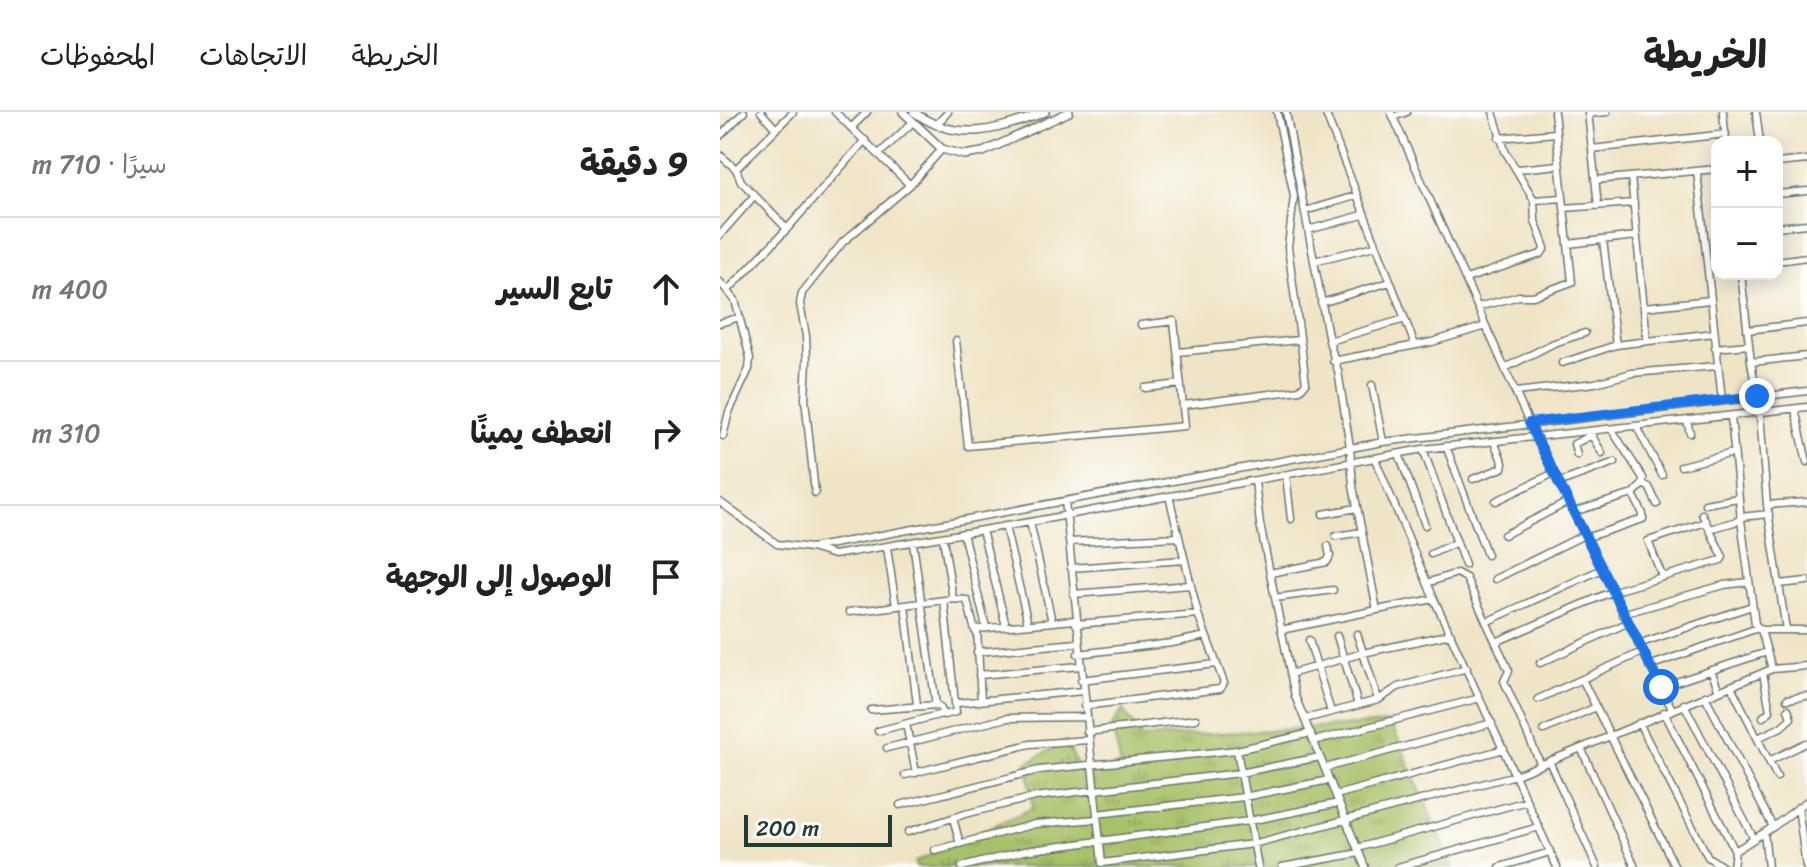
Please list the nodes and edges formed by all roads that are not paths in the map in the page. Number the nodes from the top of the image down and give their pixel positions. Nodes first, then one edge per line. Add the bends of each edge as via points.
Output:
1 (744, 112) edge
2 (761, 112) edge
3 (793, 112) edge
4 (835, 112) edge
5 (867, 112) edge
6 (903, 112) edge
7 (948, 112) edge
8 (1045, 112) edge
9 (1069, 112) edge
10 (1277, 112) edge
11 (1286, 112) edge
12 (1325, 112) edge
13 (1407, 112) edge
14 (1493, 112) edge
15 (1554, 112) edge
16 (1607, 112) edge
17 (1723, 112) edge
18 (1756, 112) edge
19 (1588, 113) edge
20 (1392, 114) edge
21 (916, 117) edge
22 (933, 124) junction
23 (851, 128) junction
24 (776, 129) junction
25 (921, 130) junction
26 (1556, 133) junction
27 (720, 136) edge
28 (1726, 136) edge
29 (1759, 136) edge
30 (1499, 138) junction
31 (1711, 139) edge
32 (865, 140) junction
33 (942, 149) junction
34 (1592, 149) junction
35 (879, 154) junction
36 (720, 155) edge
37 (1807, 160) edge
38 (726, 161) junction
39 (1783, 162) edge
40 (1559, 165) junction
41 (720, 168) edge
42 (736, 169) junction
43 (1518, 169) junction
44 (1711, 170) edge
45 (1697, 171) junction
46 (1631, 177) junction
47 (1595, 180) junction
48 (910, 185) junction
49 (1807, 191) edge
50 (1783, 193) edge
51 (754, 196) junction
52 (1355, 196) junction
53 (1563, 198) junction
54 (1534, 200) junction
55 (1634, 203) junction
56 (1598, 206) junction
57 (1564, 208) junction
58 (1305, 211) junction
59 (1363, 215) junction
60 (1807, 224) edge
61 (1783, 226) edge
62 (787, 229) junction
63 (1308, 230) junction
64 (720, 235) edge
65 (1636, 236) junction
66 (1603, 240) junction
67 (1568, 244) junction
68 (1375, 246) junction
69 (1807, 257) edge
70 (1783, 260) edge
71 (1314, 261) junction
72 (1466, 279) junction
73 (1742, 280) edge
74 (720, 282) edge
75 (1390, 282) junction
76 (728, 290) junction
77 (1710, 300) junction
78 (1321, 303) junction
79 (1478, 307) junction
80 (1644, 307) junction
81 (740, 317) junction
82 (1405, 319) junction
83 (720, 323) edge
84 (1807, 323) edge
85 (1141, 325) dead end
86 (1486, 326) junction
87 (1747, 330) junction
88 (1585, 333) dead end
89 (1714, 333) junction
90 (1299, 340) junction
91 (1647, 340) junction
92 (956, 341) dead end
93 (1329, 341) junction
94 (1415, 345) junction
95 (1616, 345) junction
96 (1749, 345) junction
97 (1715, 348) junction
98 (1178, 352) junction
99 (1807, 356) edge
100 (1333, 361) junction
101 (1751, 362) junction
102 (1562, 363) dead end
103 (1717, 366) junction
104 (1505, 368) junction
105 (1181, 384) junction
106 (1372, 385) dead end
107 (1145, 388) dead end
108 (1807, 391) edge
109 (1515, 392) junction
110 (1757, 396) junction
111 (1722, 400) junction
112 (1184, 405) junction
113 (1807, 407) edge
114 (1795, 409) junction
115 (1760, 414) junction
116 (1731, 417) junction
117 (1687, 421) junction
118 (1529, 423) junction
119 (1637, 427) junction
120 (1612, 430) junction
121 (1591, 433) junction
122 (1690, 433) dead end
123 (723, 436) dead end
124 (1535, 437) junction
125 (1383, 442) junction
126 (1494, 442) junction
127 (1446, 446) junction
128 (1350, 447) junction
129 (1423, 449) junction
130 (1602, 453) dead end
131 (1733, 453) junction
132 (1399, 454) junction
133 (1577, 455) dead end
134 (1375, 459) junction
135 (1615, 462) dead end
136 (1807, 462) edge
137 (1352, 463) junction
138 (1681, 466) dead end
139 (1554, 473) junction
140 (1286, 475) junction
141 (1662, 475) dead end
142 (1473, 479) dead end
143 (1255, 481) junction
144 (1558, 483) junction
145 (1643, 484) junction
146 (815, 493) dead end
147 (1633, 494) junction
148 (1169, 496) junction
149 (1738, 498) junction
150 (1065, 501) junction
151 (1496, 501) dead end
152 (720, 502) edge
153 (1568, 502) junction
154 (1807, 502) edge
155 (1657, 504) dead end
156 (1705, 504) dead end
157 (1767, 505) junction
158 (1357, 508) junction
159 (1573, 512) junction
160 (1323, 514) dead end
161 (1769, 514) junction
162 (1066, 515) junction
163 (1291, 519) dead end
164 (1741, 519) junction
165 (1030, 522) junction
166 (1425, 525) dead end
167 (1005, 526) junction
168 (1710, 529) junction
169 (982, 530) junction
170 (1362, 532) junction
171 (963, 533) junction
172 (1504, 535) dead end
173 (1336, 536) dead end
174 (1178, 537) junction
175 (1584, 537) junction
176 (943, 538) junction
177 (832, 542) junction
178 (1069, 542) junction
179 (1457, 542) junction
180 (913, 543) junction
181 (1328, 546) dead end
182 (811, 548) junction
183 (887, 548) junction
184 (1431, 554) dead end
185 (834, 555) junction
186 (1487, 555) dead end
187 (1184, 560) junction
188 (1465, 565) dead end
189 (1071, 568) junction
190 (1600, 570) junction
191 (1270, 573) junction
192 (1662, 576) junction
193 (1495, 579) dead end
194 (1807, 581) edge
195 (1748, 582) junction
196 (1427, 583) junction
197 (1779, 584) junction
198 (1190, 585) junction
199 (1333, 590) dead end
200 (1611, 592) junction
201 (978, 594) junction
202 (1073, 594) junction
203 (1275, 598) junction
204 (953, 599) junction
205 (1434, 599) junction
206 (967, 600) junction
207 (944, 601) junction
208 (922, 603) junction
209 (905, 605) junction
210 (896, 606) junction
211 (1752, 606) junction
212 (1377, 610) junction
213 (849, 612) dead end
214 (1198, 614) junction
215 (1622, 614) junction
216 (1052, 622) junction
217 (1075, 622) junction
218 (1486, 622) junction
219 (1627, 623) junction
220 (1028, 624) junction
221 (1006, 626) junction
222 (986, 627) junction
223 (1760, 629) junction
224 (1281, 630) junction
225 (1786, 630) junction
226 (1807, 630) edge
227 (975, 631) junction
228 (1357, 634) dead end
229 (1451, 634) junction
230 (1206, 636) junction
231 (1337, 636) dead end
232 (1309, 640) dead end
233 (1496, 642) junction
234 (1077, 643) junction
235 (1638, 644) junction
236 (977, 652) junction
237 (1642, 652) junction
238 (1767, 652) junction
239 (1363, 653) junction
240 (1078, 654) junction
241 (1343, 660) junction
242 (1540, 663) dead end
243 (1216, 664) junction
244 (1080, 666) junction
245 (1649, 666) junction
246 (1807, 666) edge
247 (1316, 667) junction
248 (1467, 668) junction
249 (1772, 669) junction
250 (1711, 670) junction
251 (1763, 673) junction
252 (1290, 674) junction
253 (979, 675) junction
254 (1582, 679) junction
255 (1081, 680) junction
256 (1731, 686) junction
257 (1661, 687) junction
258 (1083, 691) junction
259 (1719, 691) junction
260 (1705, 696) junction
261 (1807, 696) edge
262 (1480, 698) junction
263 (1538, 699) dead end
264 (1787, 699) dead end
265 (1378, 700) junction
266 (981, 701) junction
267 (957, 703) junction
268 (1684, 704) junction
269 (917, 705) junction
270 (936, 705) junction
271 (1358, 705) junction
272 (1084, 706) junction
273 (1596, 707) junction
274 (1672, 709) junction
275 (1788, 709) dead end
276 (871, 710) dead end
277 (1331, 712) junction
278 (1664, 712) junction
279 (942, 714) junction
280 (1086, 717) junction
281 (1763, 717) dead end
282 (1196, 719) dead end
283 (1305, 719) junction
284 (1492, 723) junction
285 (1639, 723) junction
286 (906, 724) junction
287 (1544, 730) dead end
288 (878, 731) dead end
289 (1087, 732) junction
290 (1311, 733) junction
291 (1610, 735) junction
292 (1758, 738) junction
293 (1088, 740) junction
294 (1314, 741) junction
295 (910, 742) junction
296 (1806, 743) edge
297 (887, 748) dead end
298 (1581, 748) junction
299 (1504, 749) junction
300 (1237, 750) junction
301 (1320, 757) junction
302 (1549, 761) junction
303 (1769, 761) junction
304 (1541, 765) junction
305 (1091, 766) junction
306 (1325, 768) junction
307 (916, 773) junction
308 (1240, 773) junction
309 (905, 775) dead end
310 (1516, 775) junction
311 (1777, 777) dead end
312 (1329, 780) junction
313 (1094, 791) junction
314 (1244, 797) junction
315 (1337, 799) junction
316 (1527, 801) junction
317 (1807, 801) edge
318 (900, 805) dead end
319 (1798, 807) junction
320 (1097, 817) junction
321 (953, 818) junction
322 (1804, 820) edge
323 (1249, 821) junction
324 (1346, 821) junction
325 (1539, 827) junction
326 (1773, 827) junction
327 (908, 832) dead end
328 (1764, 833) junction
329 (1754, 839) junction
330 (1099, 840) junction
331 (960, 844) junction
332 (1253, 844) junction
333 (935, 850) dead end
334 (1358, 850) junction
335 (1735, 851) junction
336 (1550, 852) junction
337 (1806, 857) edge
338 (1102, 865) edge
339 (962, 867) edge
340 (1258, 867) edge
341 (1282, 867) edge
342 (1365, 867) edge
343 (1398, 867) edge
344 (1500, 867) edge
345 (1557, 867) edge
346 (1597, 867) edge
347 (1635, 867) edge
348 (1675, 867) edge
349 (1723, 867) edge
350 (1733, 867) edge
351 (1768, 867) edge
352 (1806, 867) edge

1 - 27 street
2 - 24 street
3 - 24 street
4 - 23 street
5 - 23 street
6 - 21 main road
7 - 22 street
8 - 22 main road via 982,132
9 - 33 main road via 977,154
10 - 90 street via 1294,196 1288,247
11 - 58 street
12 - 52 street
13 - 20 street
14 - 30 street
15 - 26 street
16 - 19 street
17 - 28 street
18 - 29 street
19 - 34 street
20 - 72 street
21 - 22 main road
21 - 25 main road
21 - 35 street
22 - 25 main road via 924,123
23 - 32 street
24 - 42 street
25 - 33 main road
26 - 30 street
26 - 40 street
30 - 43 street
31 - 34 street
32 - 35 street
32 - 62 street
33 - 48 street
34 - 47 street
35 - 48 street
36 - 38 street
37 - 39 street
38 - 41 street
38 - 42 street
40 - 43 street
40 - 53 street
42 - 51 street
43 - 54 street
44 - 45 street
45 - 46 street
45 - 77 street
46 - 47 street
46 - 55 street
47 - 56 street
48 - 146 street via 843,242 800,298
49 - 50 street
51 - 62 street
51 - 64 street
52 - 58 street
52 - 59 street
53 - 54 street
53 - 57 street
54 - 72 street via 1544,251
55 - 56 street
55 - 65 street
56 - 57 street
57 - 67 street
58 - 63 street
59 - 63 street
59 - 68 street
60 - 61 street
62 - 76 street
63 - 71 street
65 - 66 street
65 - 80 street
66 - 67 street
66 - 95 street
67 - 79 street via 1572,282
68 - 71 street
68 - 75 street
69 - 70 street
71 - 78 street
72 - 79 street
73 - 87 street
74 - 76 street
75 - 78 street
75 - 82 street
76 - 81 street
77 - 80 street
77 - 89 street
78 - 93 street
79 - 86 street
80 - 91 street
81 - 83 street
81 - 123 street via 749,369
82 - 93 street
82 - 94 street
84 - 87 street
85 - 98 street via 1174,321
86 - 94 street
86 - 104 street
87 - 96 street
88 - 104 street
89 - 91 street
89 - 97 street
90 - 98 street
90 - 112 street via 1306,383 1300,390
91 - 95 street
92 - 112 street via 968,446 1185,426
93 - 100 street
94 - 100 street
95 - 102 street
96 - 97 street
96 - 101 street
97 - 103 street
98 - 105 street
99 - 101 street
100 - 128 street
101 - 110 street
103 - 109 street
103 - 111 street
104 - 109 street
105 - 107 street
105 - 112 street
106 - 125 street
108 - 110 street
109 - 118 street
110 - 111 street
111 - 118 street
113 - 114 street
114 - 115 street
114 - 136 street
115 - 116 street
115 - 157 street
116 - 117 street
116 - 131 street
117 - 119 street
117 - 122 street
118 - 124 street
118 - 125 street
119 - 120 street
119 - 141 street
120 - 121 street
120 - 145 street
121 - 124 street
121 - 130 street
121 - 133 street via 1574,444
124 - 126 street
124 - 139 street
125 - 128 street
126 - 127 street
126 - 142 street via 1502,468
127 - 129 street
127 - 186 street
128 - 137 street
128 - 150 street
129 - 132 street
129 - 179 street
131 - 138 street
131 - 149 street
132 - 134 street
132 - 166 street
134 - 137 street
134 - 196 street
135 - 144 street
137 - 140 street
137 - 158 street
139 - 144 street
139 - 151 street
140 - 143 street
140 - 163 street
143 - 148 street
143 - 191 street
144 - 153 street
145 - 147 street
145 - 155 street
147 - 159 street
147 - 175 street via 1643,519
148 - 162 street
148 - 174 street
149 - 156 street
149 - 164 street
150 - 162 street
150 - 177 street
152 - 182 street via 777,544
153 - 159 street
153 - 172 street
154 - 157 street
157 - 161 street
158 - 160 street
158 - 170 street
159 - 175 street
161 - 164 street
161 - 197 street
162 - 165 street
162 - 178 street
164 - 168 street
164 - 195 street
165 - 167 street
165 - 216 street
167 - 169 street
167 - 220 street
168 - 192 street via 1723,559
168 - 192 street via 1704,518 1648,541
169 - 171 street
169 - 221 street
170 - 173 street
170 - 212 street
171 - 176 street
171 - 201 street
174 - 178 street
174 - 187 street
175 - 190 street
175 - 193 street
176 - 180 street
176 - 204 street
177 - 182 street
177 - 185 street
178 - 189 street
179 - 184 street
179 - 188 street
180 - 183 street
180 - 208 street
181 - 191 street via 1327,562
182 - 185 street
183 - 185 street
183 - 210 street
187 - 189 street
187 - 198 street
189 - 202 street
190 - 200 street
190 - 218 street
191 - 203 street
192 - 200 street
194 - 197 street
195 - 211 street
195 - 215 street
196 - 205 street
196 - 218 street via 1464,575
197 - 225 street
198 - 202 street
198 - 214 street
199 - 203 street
200 - 215 street
200 - 233 street
201 - 206 street
201 - 222 street
202 - 217 street
203 - 224 street
204 - 206 street
204 - 207 street
205 - 212 street
205 - 229 street
206 - 227 street
207 - 208 street
207 - 267 street
208 - 209 street
208 - 270 street
209 - 210 street
209 - 269 street
210 - 213 street
211 - 223 street
211 - 235 street
212 - 224 street
214 - 217 street
214 - 230 street
215 - 219 street
216 - 217 street
216 - 220 street
217 - 234 street
218 - 233 street
219 - 235 street
219 - 242 street
220 - 221 street
221 - 222 street
222 - 227 street
223 - 225 street
223 - 238 street
223 - 245 street
224 - 252 street
225 - 226 street
227 - 236 street
228 - 239 street
229 - 239 street
229 - 248 street
230 - 240 street
230 - 243 street
231 - 241 street
232 - 247 street
233 - 304 street via 1509,671 1504,681
234 - 236 street
234 - 240 street
235 - 237 street
236 - 253 street
237 - 245 street
237 - 254 street
238 - 249 street
238 - 250 street
239 - 241 street
239 - 265 street
240 - 244 street
241 - 247 street
241 - 271 street
243 - 255 street
243 - 272 street via 1224,683 1220,689
244 - 253 street
244 - 255 street
245 - 257 street
246 - 249 street
247 - 252 street
247 - 277 street
248 - 262 street
248 - 265 street via 1398,687
249 - 251 street
250 - 257 street
250 - 259 street
251 - 256 street
251 - 281 street via 1770,711
252 - 283 street
253 - 266 street
254 - 263 street
254 - 273 street
255 - 258 street
256 - 259 street
256 - 292 street
257 - 274 street
258 - 266 street
258 - 272 street
259 - 260 street
260 - 268 street
260 - 326 street
261 - 264 street
262 - 284 street
262 - 294 street
265 - 271 street
266 - 267 street
267 - 279 street via 956,712
268 - 274 street
268 - 329 street
269 - 270 street
269 - 276 street
270 - 279 street
271 - 277 street
272 - 280 street
273 - 287 street
273 - 291 street
274 - 278 street
275 - 292 street via 1787,722
277 - 283 street
278 - 285 street
278 - 335 street
279 - 286 street
280 - 289 street
280 - 295 street via 1007,718
282 - 289 street
283 - 290 street
284 - 299 street
284 - 306 street
285 - 291 street
285 - 349 street via 1708,857
286 - 288 street
286 - 295 street
289 - 293 street
290 - 294 street
290 - 300 street
291 - 298 street
291 - 348 street
292 - 303 street
293 - 305 street
293 - 307 street via 1024,745
294 - 301 street
295 - 297 street
295 - 307 street
296 - 303 street
298 - 302 street
298 - 347 street
299 - 310 street
299 - 315 street
300 - 305 street
300 - 308 street
301 - 306 street
301 - 308 street
302 - 304 street
302 - 346 street
303 - 311 street
304 - 310 street
305 - 313 street
305 - 318 street via 1039,770
306 - 312 street
307 - 309 street
308 - 313 street
308 - 314 street
310 - 316 street
310 - 324 street
312 - 314 street
312 - 315 street
313 - 320 street
313 - 321 street via 1041,796
314 - 320 street
314 - 323 street
315 - 323 street
315 - 324 street
316 - 325 street
316 - 334 street
317 - 319 street
319 - 322 street
319 - 326 street
320 - 330 street
320 - 331 street via 1040,823
321 - 327 street
321 - 331 street
322 - 337 street
323 - 330 street
323 - 332 street
324 - 332 street
324 - 334 street
325 - 336 street
325 - 343 street
326 - 328 street
328 - 329 street
328 - 351 street
329 - 335 street
330 - 338 street
330 - 339 street
331 - 333 street
332 - 338 street
332 - 340 street
334 - 341 street
334 - 342 street
335 - 350 street
336 - 344 street
336 - 345 street
337 - 352 street

